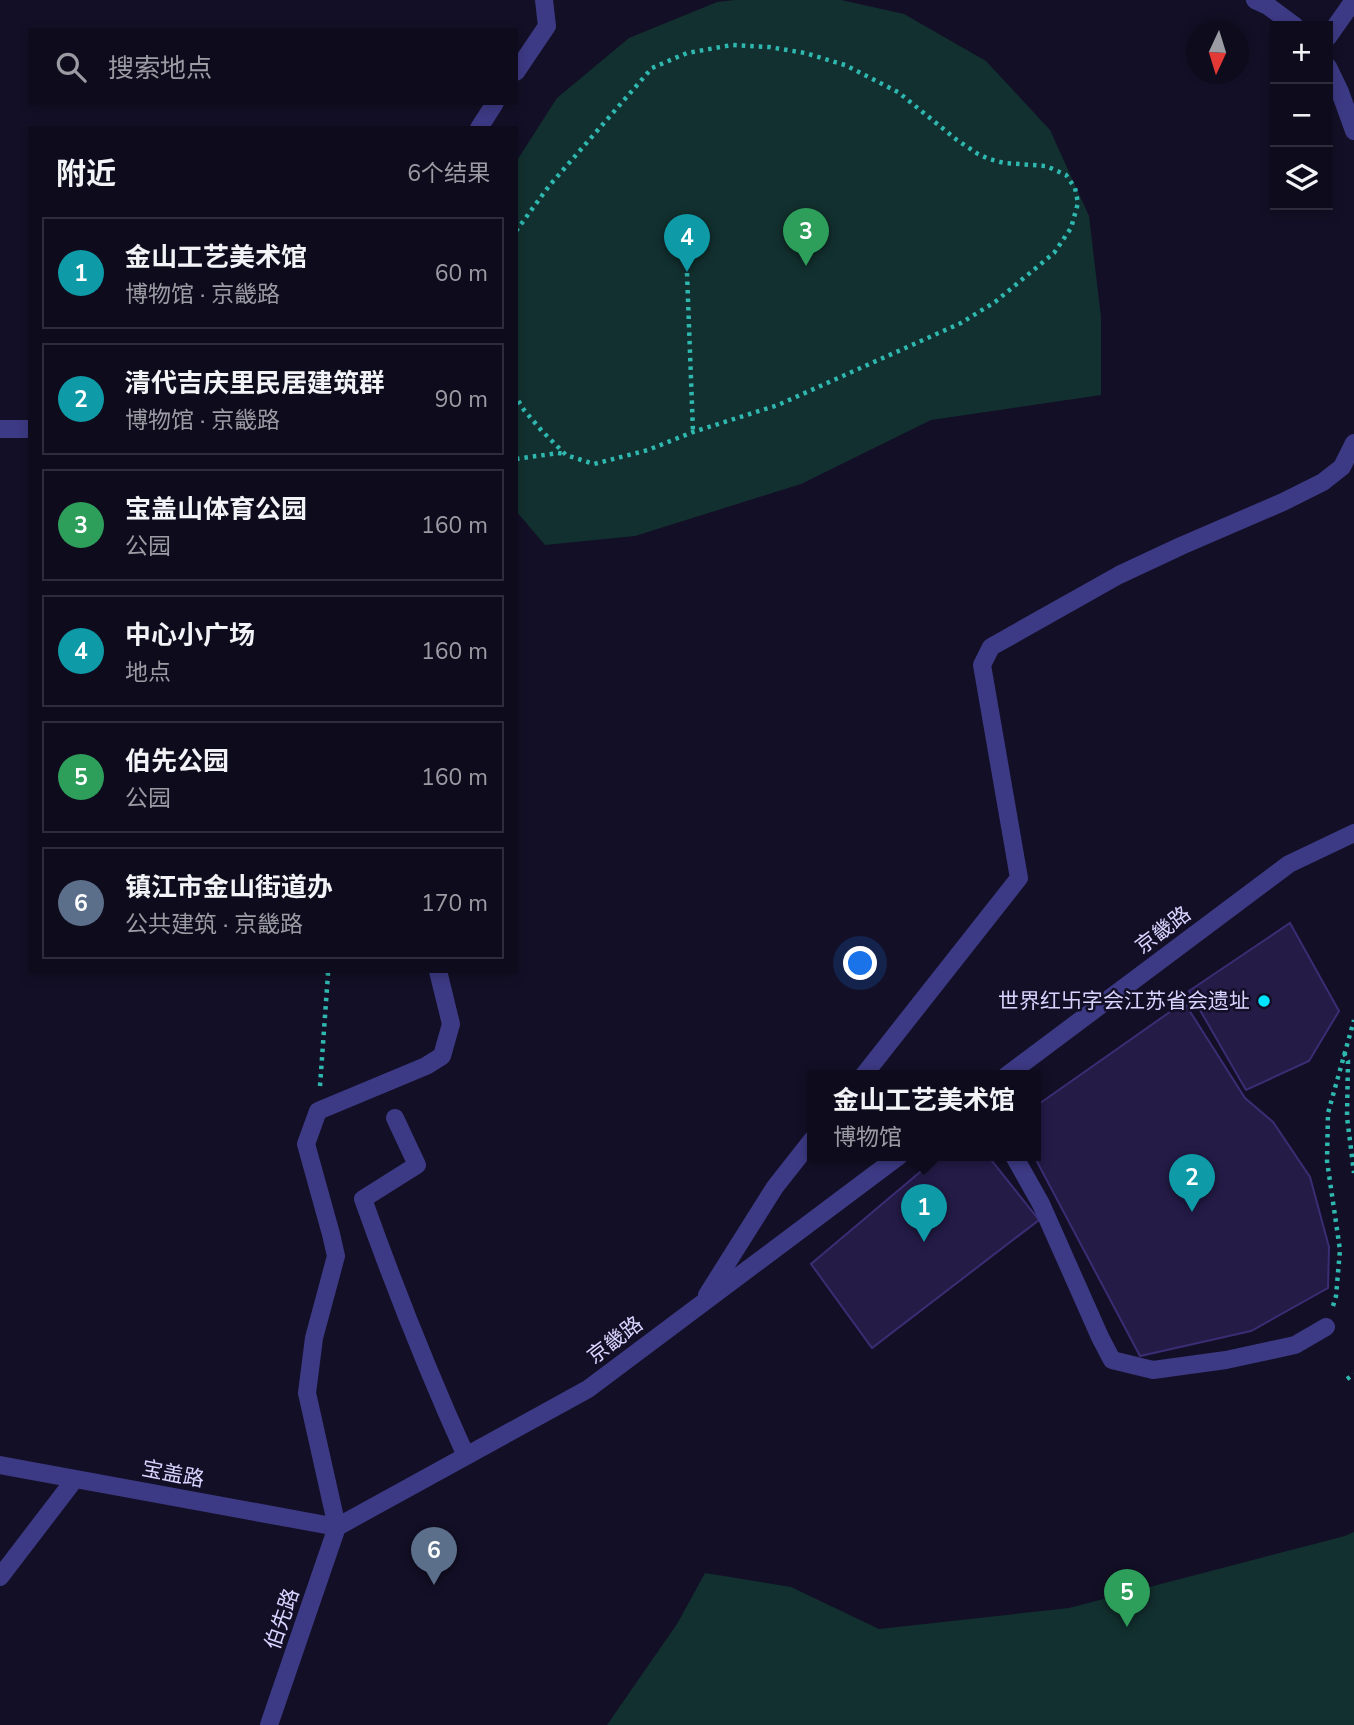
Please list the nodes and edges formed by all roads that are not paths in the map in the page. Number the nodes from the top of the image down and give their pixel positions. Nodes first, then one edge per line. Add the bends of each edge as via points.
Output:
1 (544, 0) edge
2 (1255, 0) edge
3 (1354, 0) edge
4 (1288, 21) edge
5 (1333, 30) edge
6 (518, 69) edge
7 (1333, 77) edge
8 (494, 105) edge
9 (480, 126) edge
10 (1354, 131) edge
11 (0, 429) edge
12 (28, 429) edge
13 (1354, 443) edge
14 (1354, 833) edge
15 (438, 973) edge
16 (868, 1070) edge
17 (1014, 1070) edge
18 (395, 1118) dead end
19 (807, 1146) edge
20 (892, 1161) edge
21 (1017, 1161) edge
22 (702, 1304) junction
23 (1326, 1327) road end
24 (467, 1456) junction
25 (0, 1465) edge
26 (75, 1479) junction
27 (337, 1527) junction
28 (0, 1577) edge
29 (269, 1725) edge

1 - 6 street via 547,26
2 - 4 street
3 - 5 street
7 - 10 street
8 - 9 street
11 - 12 street
13 - 16 street via 1342,467 1323,482 1119,575 991,647 982,665 1019,878
14 - 17 street, 京畿路 via 1289,864
15 - 27 street via 451,1024 442,1056 318,1111 306,1144 336,1256 314,1338 307,1393
18 - 24 street via 417,1165 363,1199 392,1282
19 - 22 street via 775,1187
20 - 22 street, 京畿路
21 - 23 street via 1112,1360 1153,1370 1226,1360 1295,1345
22 - 24 street, 京畿路 via 588,1389
24 - 27 street, 京畿路
25 - 26 street, 宝盖路
26 - 27 street, 宝盖路
26 - 28 street
27 - 29 street, 伯先路

